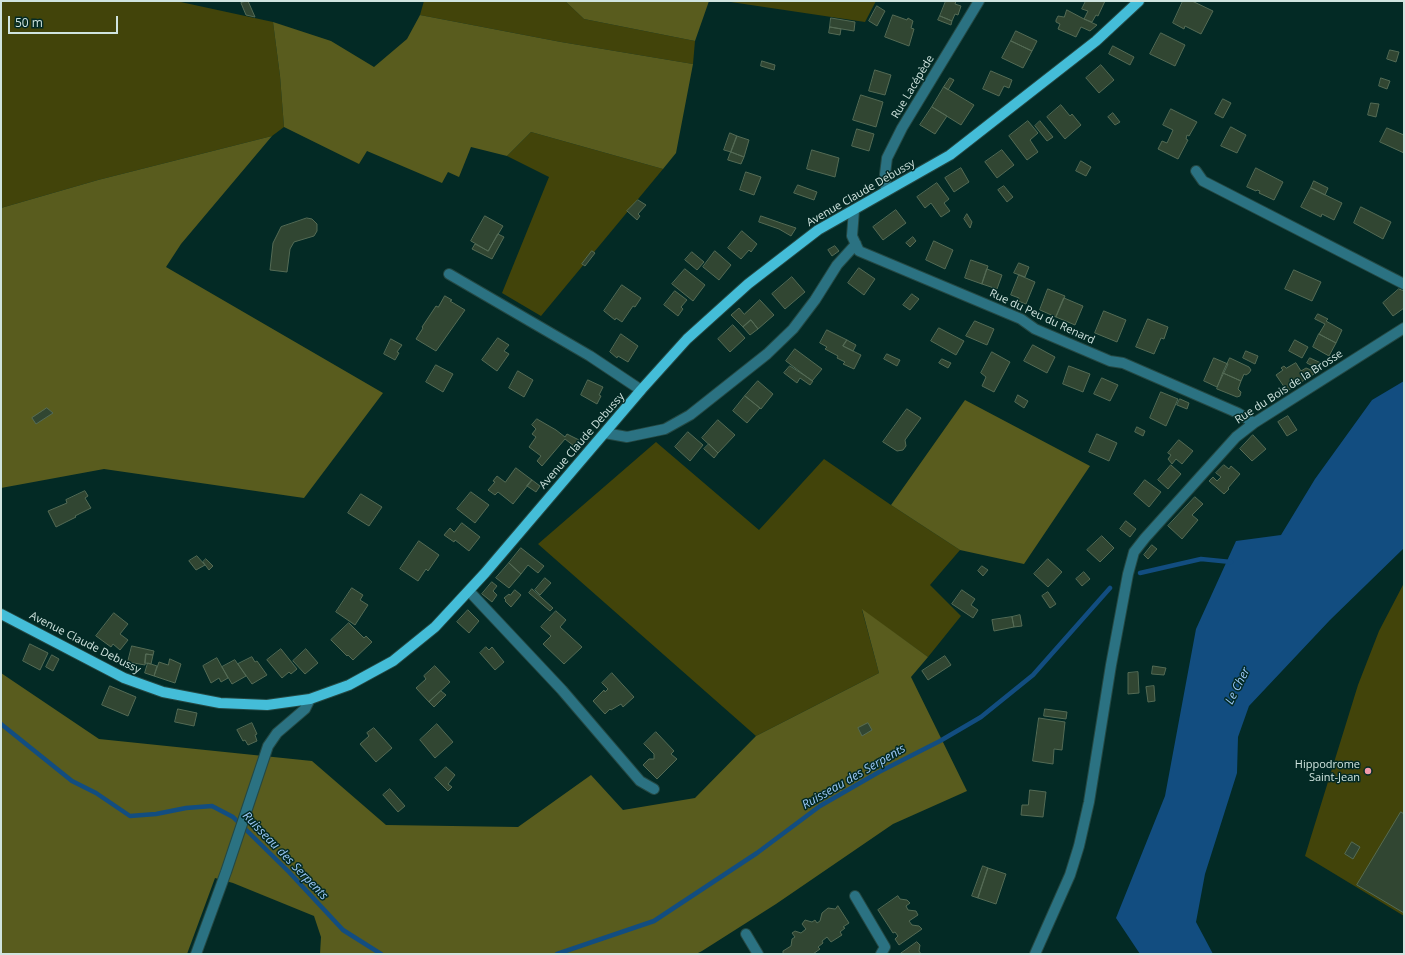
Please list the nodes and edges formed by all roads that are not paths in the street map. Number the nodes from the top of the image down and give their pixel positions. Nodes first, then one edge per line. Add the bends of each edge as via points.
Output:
1 (979, 1) edge
2 (1139, 1) edge
3 (1196, 171) dead end
4 (886, 191) junction
5 (854, 210) junction
6 (856, 244) junction
7 (449, 274) dead end
8 (1404, 284) edge
9 (1404, 328) edge
10 (641, 390) junction
11 (1254, 423) junction
12 (605, 433) junction
13 (469, 591) junction
14 (1, 614) edge
15 (310, 699) junction
16 (654, 789) dead end
17 (854, 896) dead end
18 (746, 934) dead end
19 (196, 954) edge
20 (758, 954) edge
21 (881, 954) edge
22 (1035, 954) edge

1 - 4 street, Rue Lacépède via 902,128 887,158
2 - 4 main road, Avenue Claude Debussy via 1096,41 950,155
3 - 8 street via 1203,181
4 - 5 main road, Avenue Claude Debussy
5 - 6 street via 852,236
5 - 10 main road, Avenue Claude Debussy via 818,230 748,284 687,339
6 - 11 street, Rue du Peu du Renard via 859,251 1021,319 1036,329 1110,361 1123,363 1231,410
6 - 12 street via 837,265 793,329 767,354 690,415 665,429 627,437
7 - 10 street via 590,356
9 - 11 street, Rue du Bois de la Brosse
10 - 12 main road, Avenue Claude Debussy
11 - 22 street, Rue du Bois de la Brosse via 1236,437 1134,552 1079,846 1070,875
12 - 13 main road, Avenue Claude Debussy
13 - 15 main road, Avenue Claude Debussy via 435,626 393,661 349,685
13 - 16 street via 562,690 640,780
14 - 15 main road, Avenue Claude Debussy via 124,678 163,692 220,703 259,705
15 - 19 street via 305,709 277,733 268,746
17 - 21 street via 885,947
18 - 20 street

